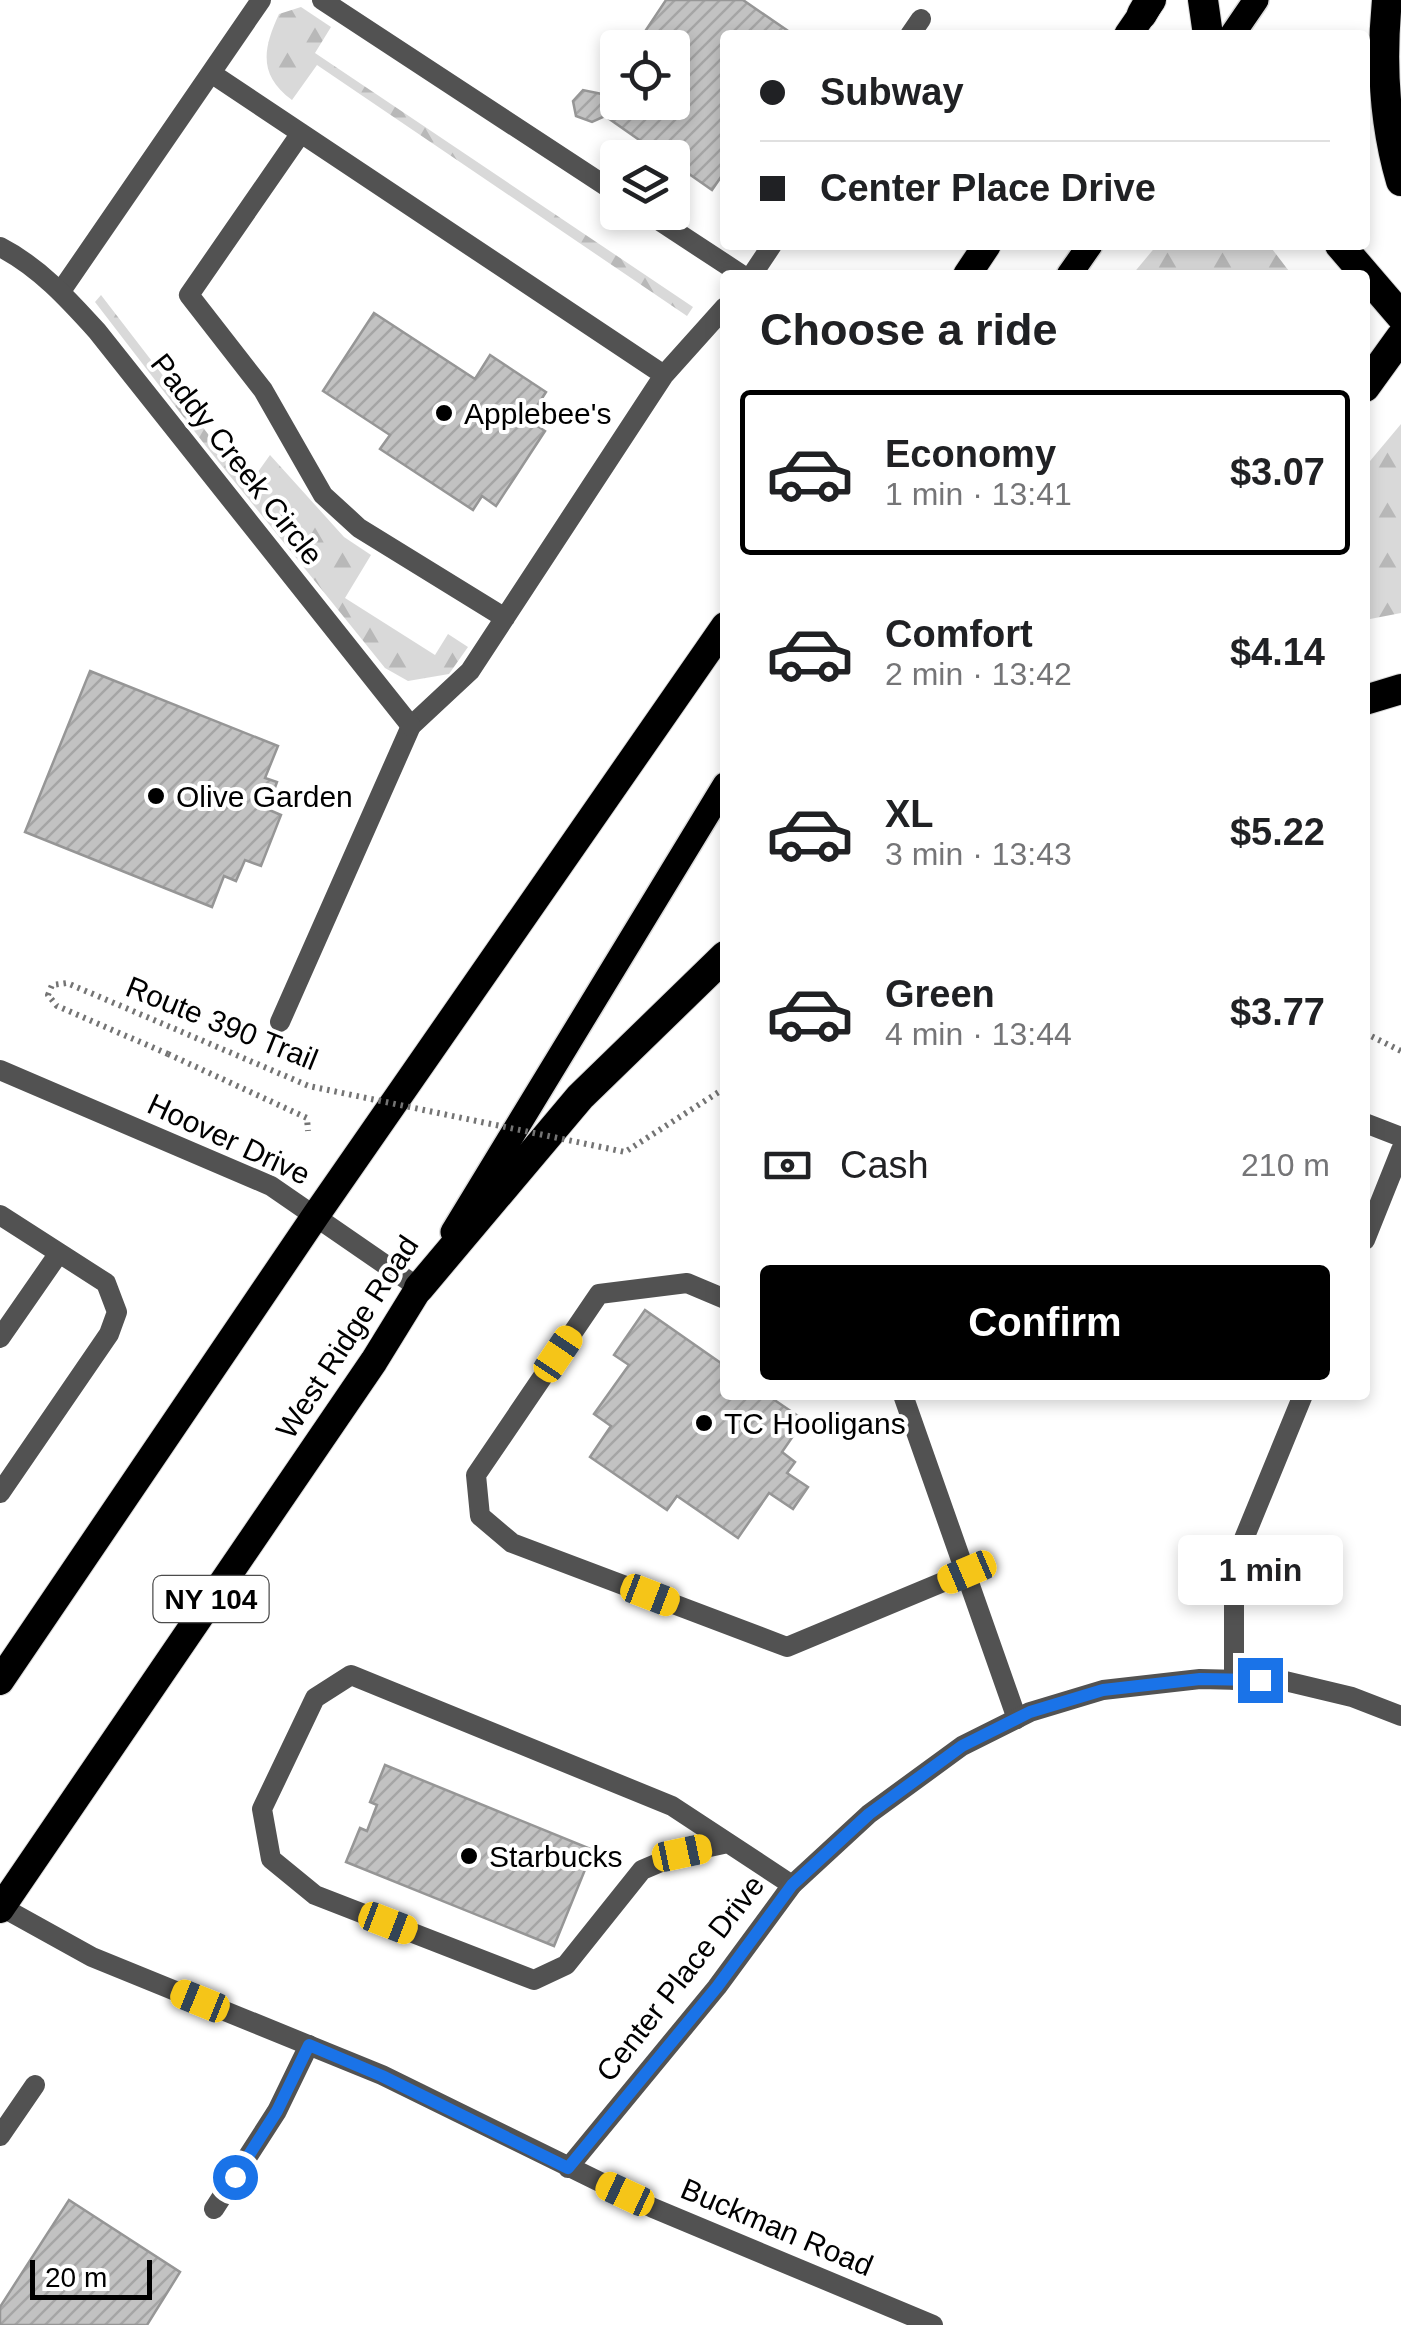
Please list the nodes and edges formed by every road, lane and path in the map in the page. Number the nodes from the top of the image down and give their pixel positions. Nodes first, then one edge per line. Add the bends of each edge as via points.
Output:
1 (261, 0) edge
2 (322, 0) edge
3 (1203, 0) edge
4 (1256, 0) edge
5 (1387, 0) edge
6 (1207, 30) edge
7 (1235, 30) edge
8 (211, 73) junction
9 (301, 133) junction
10 (1401, 181) edge
11 (600, 182) edge
12 (673, 230) edge
13 (0, 247) edge
14 (1344, 250) edge
15 (734, 270) edge
16 (1361, 270) edge
17 (1370, 280) edge
18 (62, 291) junction
19 (720, 313) edge
20 (1401, 316) edge
21 (1401, 337) edge
22 (664, 375) junction
23 (1370, 380) edge
24 (505, 618) junction
25 (720, 633) edge
26 (1401, 689) edge
27 (1370, 698) edge
28 (410, 726) junction
29 (720, 793) edge
30 (720, 961) edge
31 (720, 978) edge
32 (280, 1022) dead end
33 (1370, 1036) edge
34 (634, 1042) junction
35 (1401, 1051) edge
36 (0, 1070) edge
37 (720, 1091) edge
38 (1370, 1125) edge
39 (308, 1130) dead end
40 (1401, 1137) edge
41 (1401, 1150) edge
42 (0, 1215) edge
43 (316, 1215) junction
44 (1370, 1228) edge
45 (59, 1253) junction
46 (419, 1288) junction
47 (720, 1297) edge
48 (0, 1338) edge
49 (905, 1400) edge
50 (1300, 1400) edge
51 (0, 1493) edge
52 (967, 1572) junction
53 (1234, 1680) junction
54 (0, 1681) edge
55 (1401, 1716) edge
56 (1017, 1719) junction
57 (728, 1843) junction
58 (792, 1885) junction
59 (0, 1907) edge
60 (309, 2045) junction
61 (35, 2085) dead end
62 (0, 2136) edge
63 (568, 2168) junction
64 (214, 2210) dead end
65 (933, 2325) edge

1 - 8 street
2 - 11 street
3 - 6 highway
4 - 7 main road
5 - 10 highway via 1385,90
8 - 9 street
8 - 18 street
9 - 22 street
9 - 24 street via 190,295 263,390 323,495 359,528
12 - 15 street
13 - 18 street, Paddy Creek Circle
14 - 16 highway
17 - 20 highway
18 - 28 street, Paddy Creek Circle
19 - 22 street
21 - 23 highway
22 - 24 street
24 - 28 street via 470,671
25 - 43 highway
26 - 27 highway
28 - 32 street
29 - 46 main road, West Ridge Road / NY 104
30 - 34 highway
31 - 34 highway
33 - 35 path
34 - 46 highway via 539,1142
36 - 43 street, Hoover Drive via 251,1176
37 - 39 path, Route 390 Trail, bridge via 625,1152 309,1086 67,983 49,990 58,1006 306,1118
38 - 40 street
41 - 44 street
42 - 45 street
43 - 46 street, Hoover Drive
43 - 54 highway
45 - 48 street
45 - 51 street via 106,1282 116,1312 109,1334
46 - 59 highway, West Ridge Road / NY 104
47 - 52 street via 688,1284 598,1294 476,1475 480,1516 512,1543 787,1647
49 - 52 street
50 - 53 street via 1234,1563
52 - 56 street
53 - 55 street, Center Place Drive via 1285,1681
53 - 56 street, Center Place Drive via 1103,1690
56 - 58 street, Center Place Drive via 962,1746 869,1814
57 - 57 street via 672,1806 351,1675 315,1698 262,1810 271,1859 316,1894 534,1980 566,1965 642,1870
57 - 58 street
58 - 63 street, Center Place Drive
59 - 60 street, Buckman Road via 92,1957
60 - 63 street, Buckman Road
60 - 64 street via 277,2111
61 - 62 street
63 - 65 street, Buckman Road

